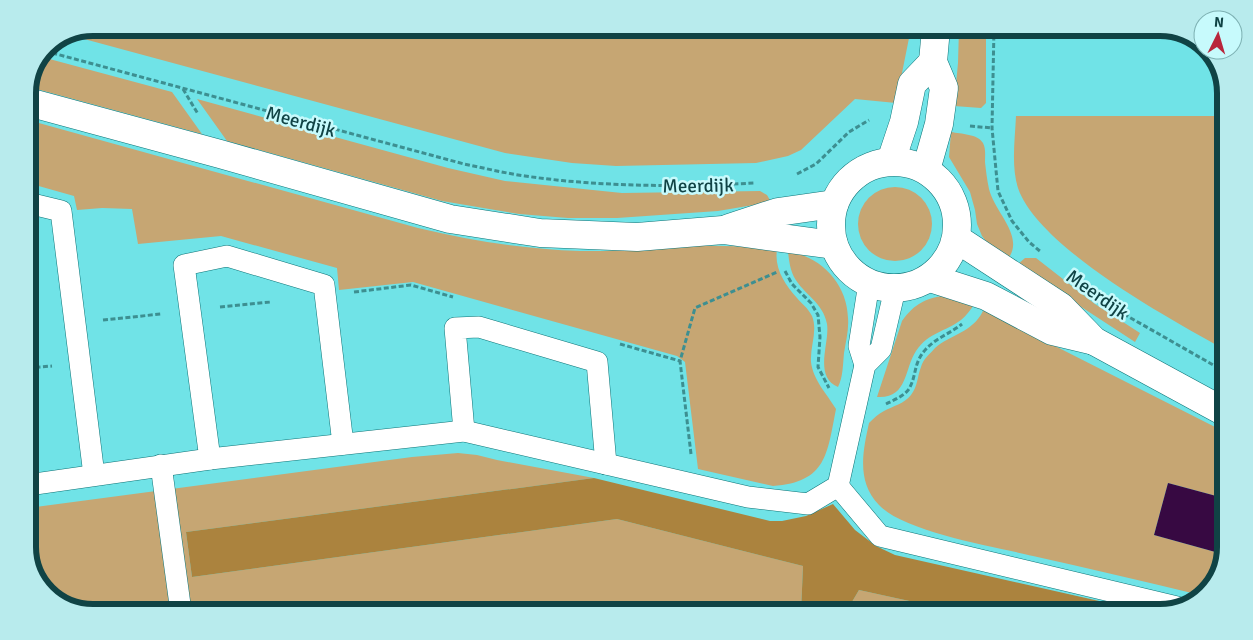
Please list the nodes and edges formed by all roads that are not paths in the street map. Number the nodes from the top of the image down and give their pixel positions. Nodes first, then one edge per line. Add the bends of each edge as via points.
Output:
1 (935, 36) edge
2 (933, 62) junction
3 (36, 104) edge
4 (891, 161) junction
5 (926, 170) junction
6 (834, 204) junction
7 (36, 205) edge
8 (723, 230) junction
9 (957, 239) junction
10 (834, 244) junction
11 (930, 278) junction
12 (869, 283) junction
13 (895, 289) junction
14 (1094, 340) junction
15 (865, 365) junction
16 (1217, 408) edge
17 (464, 431) junction
18 (343, 444) junction
19 (210, 459) junction
20 (606, 464) junction
21 (161, 466) junction
22 (94, 475) junction
23 (36, 484) edge
24 (838, 486) junction
25 (180, 604) edge
26 (1163, 604) edge

1 - 2 street
2 - 4 street via 912,84
2 - 5 street via 944,88 939,124
3 - 8 street via 450,219 540,233 637,237
4 - 5 street via 909,163
4 - 6 street via 872,165 856,174 843,187
5 - 9 street via 949,192 957,215
6 - 8 street via 778,212
6 - 10 street via 831,224
7 - 22 lane via 61,212
8 - 10 street
9 - 11 street via 947,261
9 - 14 street, Meerdijk via 1061,308
10 - 12 street via 841,261 853,274
11 - 13 street
11 - 14 street, Meerdijk via 986,296 1052,332
12 - 13 street
12 - 15 lane via 858,346
13 - 15 lane via 881,349
14 - 16 street, Meerdijk
15 - 24 lane
17 - 18 lane
17 - 20 lane
17 - 20 lane via 455,328 479,327 597,362
18 - 19 lane
18 - 19 lane via 324,285 227,256 184,265
19 - 21 lane
20 - 24 lane via 748,497 808,504
21 - 22 lane
21 - 25 lane
22 - 23 lane
24 - 26 lane via 880,536

